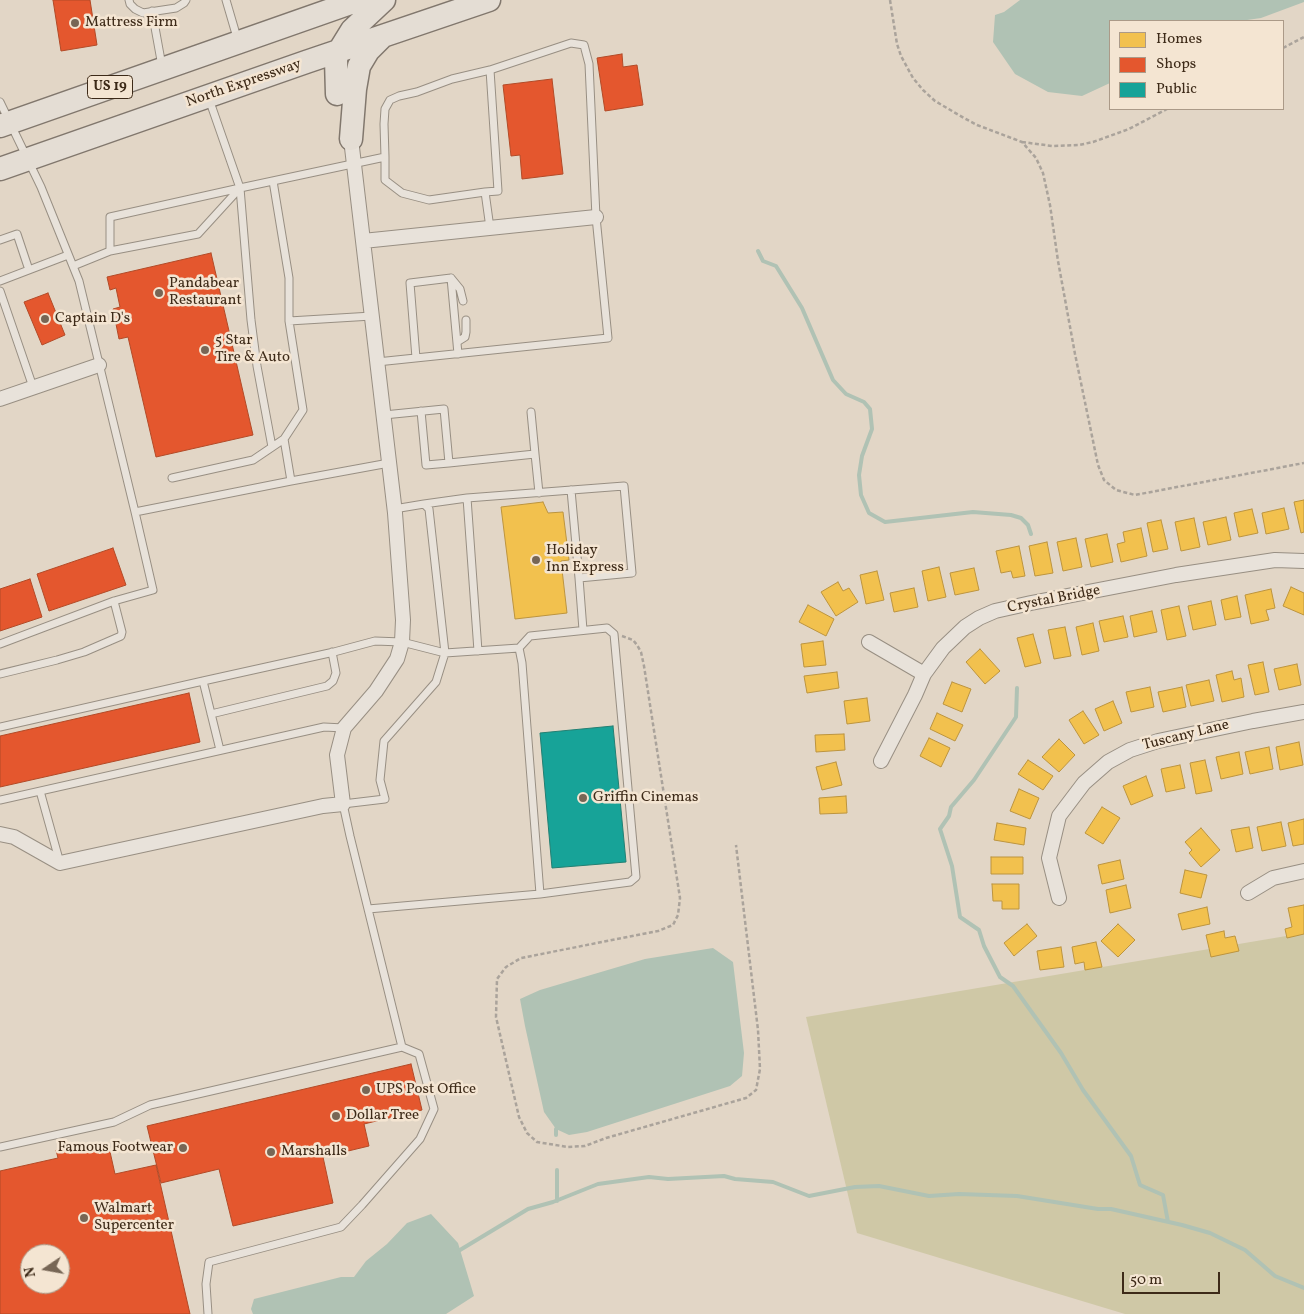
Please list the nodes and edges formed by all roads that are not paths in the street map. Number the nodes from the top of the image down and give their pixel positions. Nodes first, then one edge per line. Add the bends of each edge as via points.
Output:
1 (129, 0) edge
2 (186, 0) edge
3 (226, 0) edge
4 (317, 0) edge
5 (359, 0) edge
6 (384, 0) edge
7 (489, 0) edge
8 (152, 11) junction
9 (290, 24) junction
10 (384, 35) junction
11 (238, 42) junction
12 (338, 51) junction
13 (306, 62) junction
14 (163, 69) junction
15 (490, 70) junction
16 (337, 94) junction
17 (208, 96) junction
18 (0, 102) edge
19 (5, 124) edge
20 (351, 140) junction
21 (385, 157) junction
22 (27, 159) junction
23 (354, 163) junction
24 (0, 169) edge
25 (273, 181) junction
26 (240, 188) junction
27 (485, 192) junction
28 (596, 217) junction
29 (490, 228) junction
30 (0, 240) edge
31 (363, 241) junction
32 (110, 251) junction
33 (68, 255) junction
34 (73, 266) junction
35 (29, 270) junction
36 (451, 278) junction
37 (0, 281) edge
38 (0, 292) edge
39 (463, 300) dead end
40 (372, 316) junction
41 (466, 320) dead end
42 (289, 321) junction
43 (457, 342) junction
44 (458, 354) junction
45 (416, 358) junction
46 (377, 362) junction
47 (99, 365) junction
48 (33, 387) junction
49 (0, 399) edge
50 (421, 412) junction
51 (531, 412) dead end
52 (384, 415) junction
53 (284, 439) junction
54 (272, 447) junction
55 (536, 454) junction
56 (389, 463) junction
57 (449, 463) junction
58 (172, 478) dead end
59 (290, 481) junction
60 (572, 490) junction
61 (539, 493) junction
62 (467, 498) junction
63 (424, 504) junction
64 (394, 508) junction
65 (135, 512) junction
66 (1304, 561) edge
67 (580, 578) junction
68 (114, 601) junction
69 (583, 630) junction
70 (402, 642) junction
71 (869, 642) dead end
72 (0, 644) edge
73 (519, 648) junction
74 (478, 651) junction
75 (332, 652) junction
76 (445, 653) junction
77 (0, 674) edge
78 (924, 674) junction
79 (204, 681) junction
80 (1304, 712) edge
81 (211, 714) junction
82 (0, 727) edge
83 (344, 728) junction
84 (220, 750) junction
85 (881, 761) dead end
86 (40, 791) junction
87 (0, 800) edge
88 (343, 804) junction
89 (0, 834) edge
90 (60, 863) junction
91 (1304, 871) edge
92 (1248, 893) dead end
93 (540, 894) junction
94 (1059, 898) dead end
95 (368, 909) junction
96 (402, 1047) junction
97 (0, 1147) edge
98 (208, 1314) edge

1 - 8 lane via 135,9 143,13
2 - 8 lane via 176,8
3 - 11 lane
4 - 9 highway
5 - 9 highway, US 19
6 - 12 highway via 352,30
7 - 10 highway, North Expressway
8 - 14 lane
9 - 11 highway, US 19
10 - 12 highway, North Expressway
10 - 20 highway via 359,66
11 - 14 highway, US 19
12 - 13 highway, North Expressway
12 - 16 highway
13 - 16 highway via 319,68
13 - 17 highway, North Expressway
14 - 19 highway, US 19
15 - 21 lane via 390,100 384,116
15 - 27 lane via 498,191
15 - 28 lane via 571,43 584,45 589,64
16 - 20 highway
17 - 22 highway, North Expressway
17 - 26 lane
18 - 19 lane
19 - 22 lane
20 - 23 street
21 - 23 lane
21 - 27 lane via 386,180 402,193 429,200
22 - 24 highway, North Expressway
22 - 33 lane
23 - 25 lane
23 - 31 street
25 - 26 lane
25 - 42 lane via 289,278
26 - 32 lane via 198,234
26 - 32 lane via 110,217
26 - 54 lane via 251,320
27 - 29 lane
28 - 29 street
28 - 44 lane via 608,338
29 - 31 street
30 - 35 lane via 17,234
31 - 40 street
32 - 34 lane
33 - 34 lane
33 - 35 lane
34 - 47 lane
35 - 37 lane
36 - 39 lane via 460,289
36 - 43 lane
36 - 45 lane via 410,283
38 - 48 lane
40 - 42 lane
40 - 46 street
41 - 43 lane via 465,336
42 - 53 lane via 303,410
43 - 44 lane
44 - 45 lane
45 - 46 lane
46 - 52 street
47 - 48 street
47 - 65 lane
48 - 49 street
50 - 52 lane
50 - 57 lane via 426,465
50 - 57 lane via 444,409
51 - 55 lane
52 - 56 street
53 - 54 lane
53 - 59 lane
54 - 58 lane via 253,460
55 - 57 lane
55 - 61 lane
56 - 59 lane
56 - 64 street
59 - 65 lane
60 - 61 lane
60 - 67 lane
60 - 67 lane via 624,486 632,564 632,573
61 - 62 lane
62 - 63 lane
62 - 74 lane
63 - 64 lane
63 - 76 lane via 429,509
64 - 70 street
65 - 68 lane via 153,590
66 - 78 street, Crystal Bridge via 1275,560 1176,575 995,611 965,627 943,648
67 - 69 lane
68 - 72 lane
68 - 77 lane via 122,636 84,652
69 - 73 lane via 530,636
69 - 93 lane via 607,628 614,634 636,877 630,882
70 - 75 lane via 375,641
70 - 76 lane
70 - 83 street via 397,659 376,691
71 - 78 street
73 - 74 lane
73 - 93 lane
74 - 76 lane
75 - 79 lane
75 - 81 lane via 336,673 327,686
76 - 88 lane via 436,682 384,741 380,780 385,798
78 - 85 street, Crystal Bridge
79 - 81 lane
79 - 82 lane
80 - 94 street, Tuscany Lane via 1158,741 1130,750 1108,762 1084,783 1059,816 1049,858
81 - 84 lane
83 - 84 lane via 324,727
83 - 88 street via 337,755
84 - 86 lane
86 - 87 lane
86 - 90 lane
88 - 90 street
88 - 95 lane
89 - 90 street via 14,837
91 - 92 street via 1273,878
93 - 95 lane
95 - 96 lane
96 - 97 lane via 150,1105 114,1122
96 - 98 lane via 420,1054 434,1109 420,1139 342,1227 209,1262 206,1284

